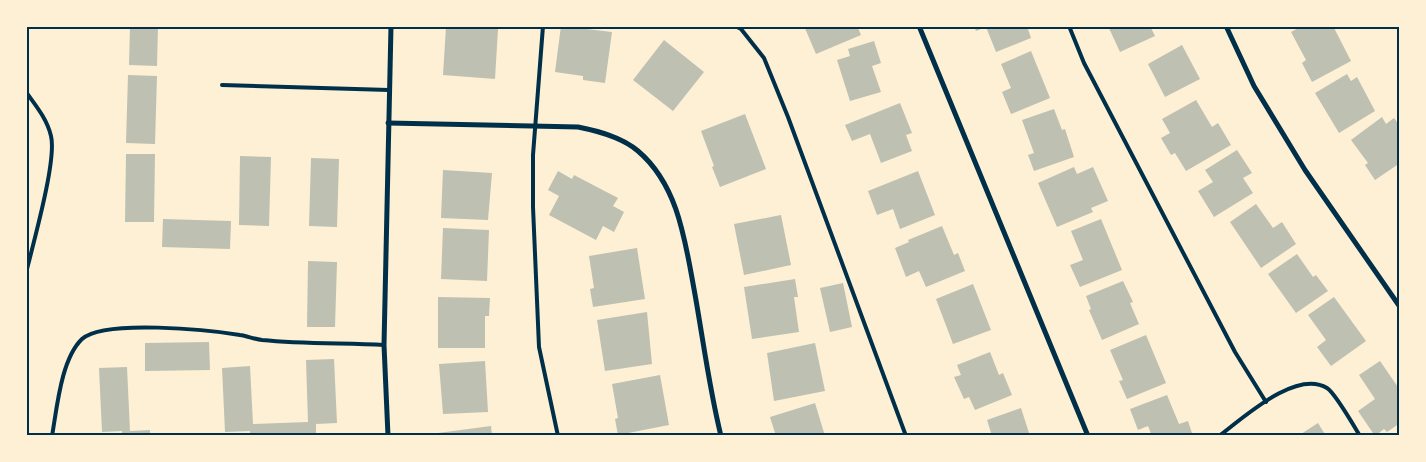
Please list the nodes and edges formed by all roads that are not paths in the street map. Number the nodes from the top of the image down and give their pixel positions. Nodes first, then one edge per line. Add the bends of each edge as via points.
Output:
1 (391, 26) edge
2 (543, 26) edge
3 (735, 26) edge
4 (919, 26) edge
5 (1068, 26) edge
6 (1226, 26) edge
7 (222, 85) dead end
8 (389, 90) junction
9 (26, 92) edge
10 (388, 123) junction
11 (535, 125) junction
12 (26, 273) edge
13 (1400, 307) edge
14 (384, 345) junction
15 (1266, 402) junction
16 (52, 436) edge
17 (388, 436) edge
18 (558, 436) edge
19 (721, 436) edge
20 (906, 436) edge
21 (1088, 436) edge
22 (1220, 436) edge
23 (1360, 436) edge

1 - 8 street
2 - 11 lane
3 - 20 lane via 764,58
4 - 21 street
5 - 15 lane via 1084,63 1230,344
6 - 13 street via 1254,86 1305,170
7 - 8 lane
8 - 10 street
9 - 12 lane via 46,121 52,138 52,158
10 - 11 street
10 - 14 street
11 - 18 lane via 533,207 539,347
11 - 19 street via 578,127 605,133 637,150 660,175 684,237
14 - 16 lane via 260,340 188,328 131,328 96,333 84,338 72,351
14 - 17 street
15 - 22 lane
15 - 23 lane via 1289,388 1313,383 1328,389

